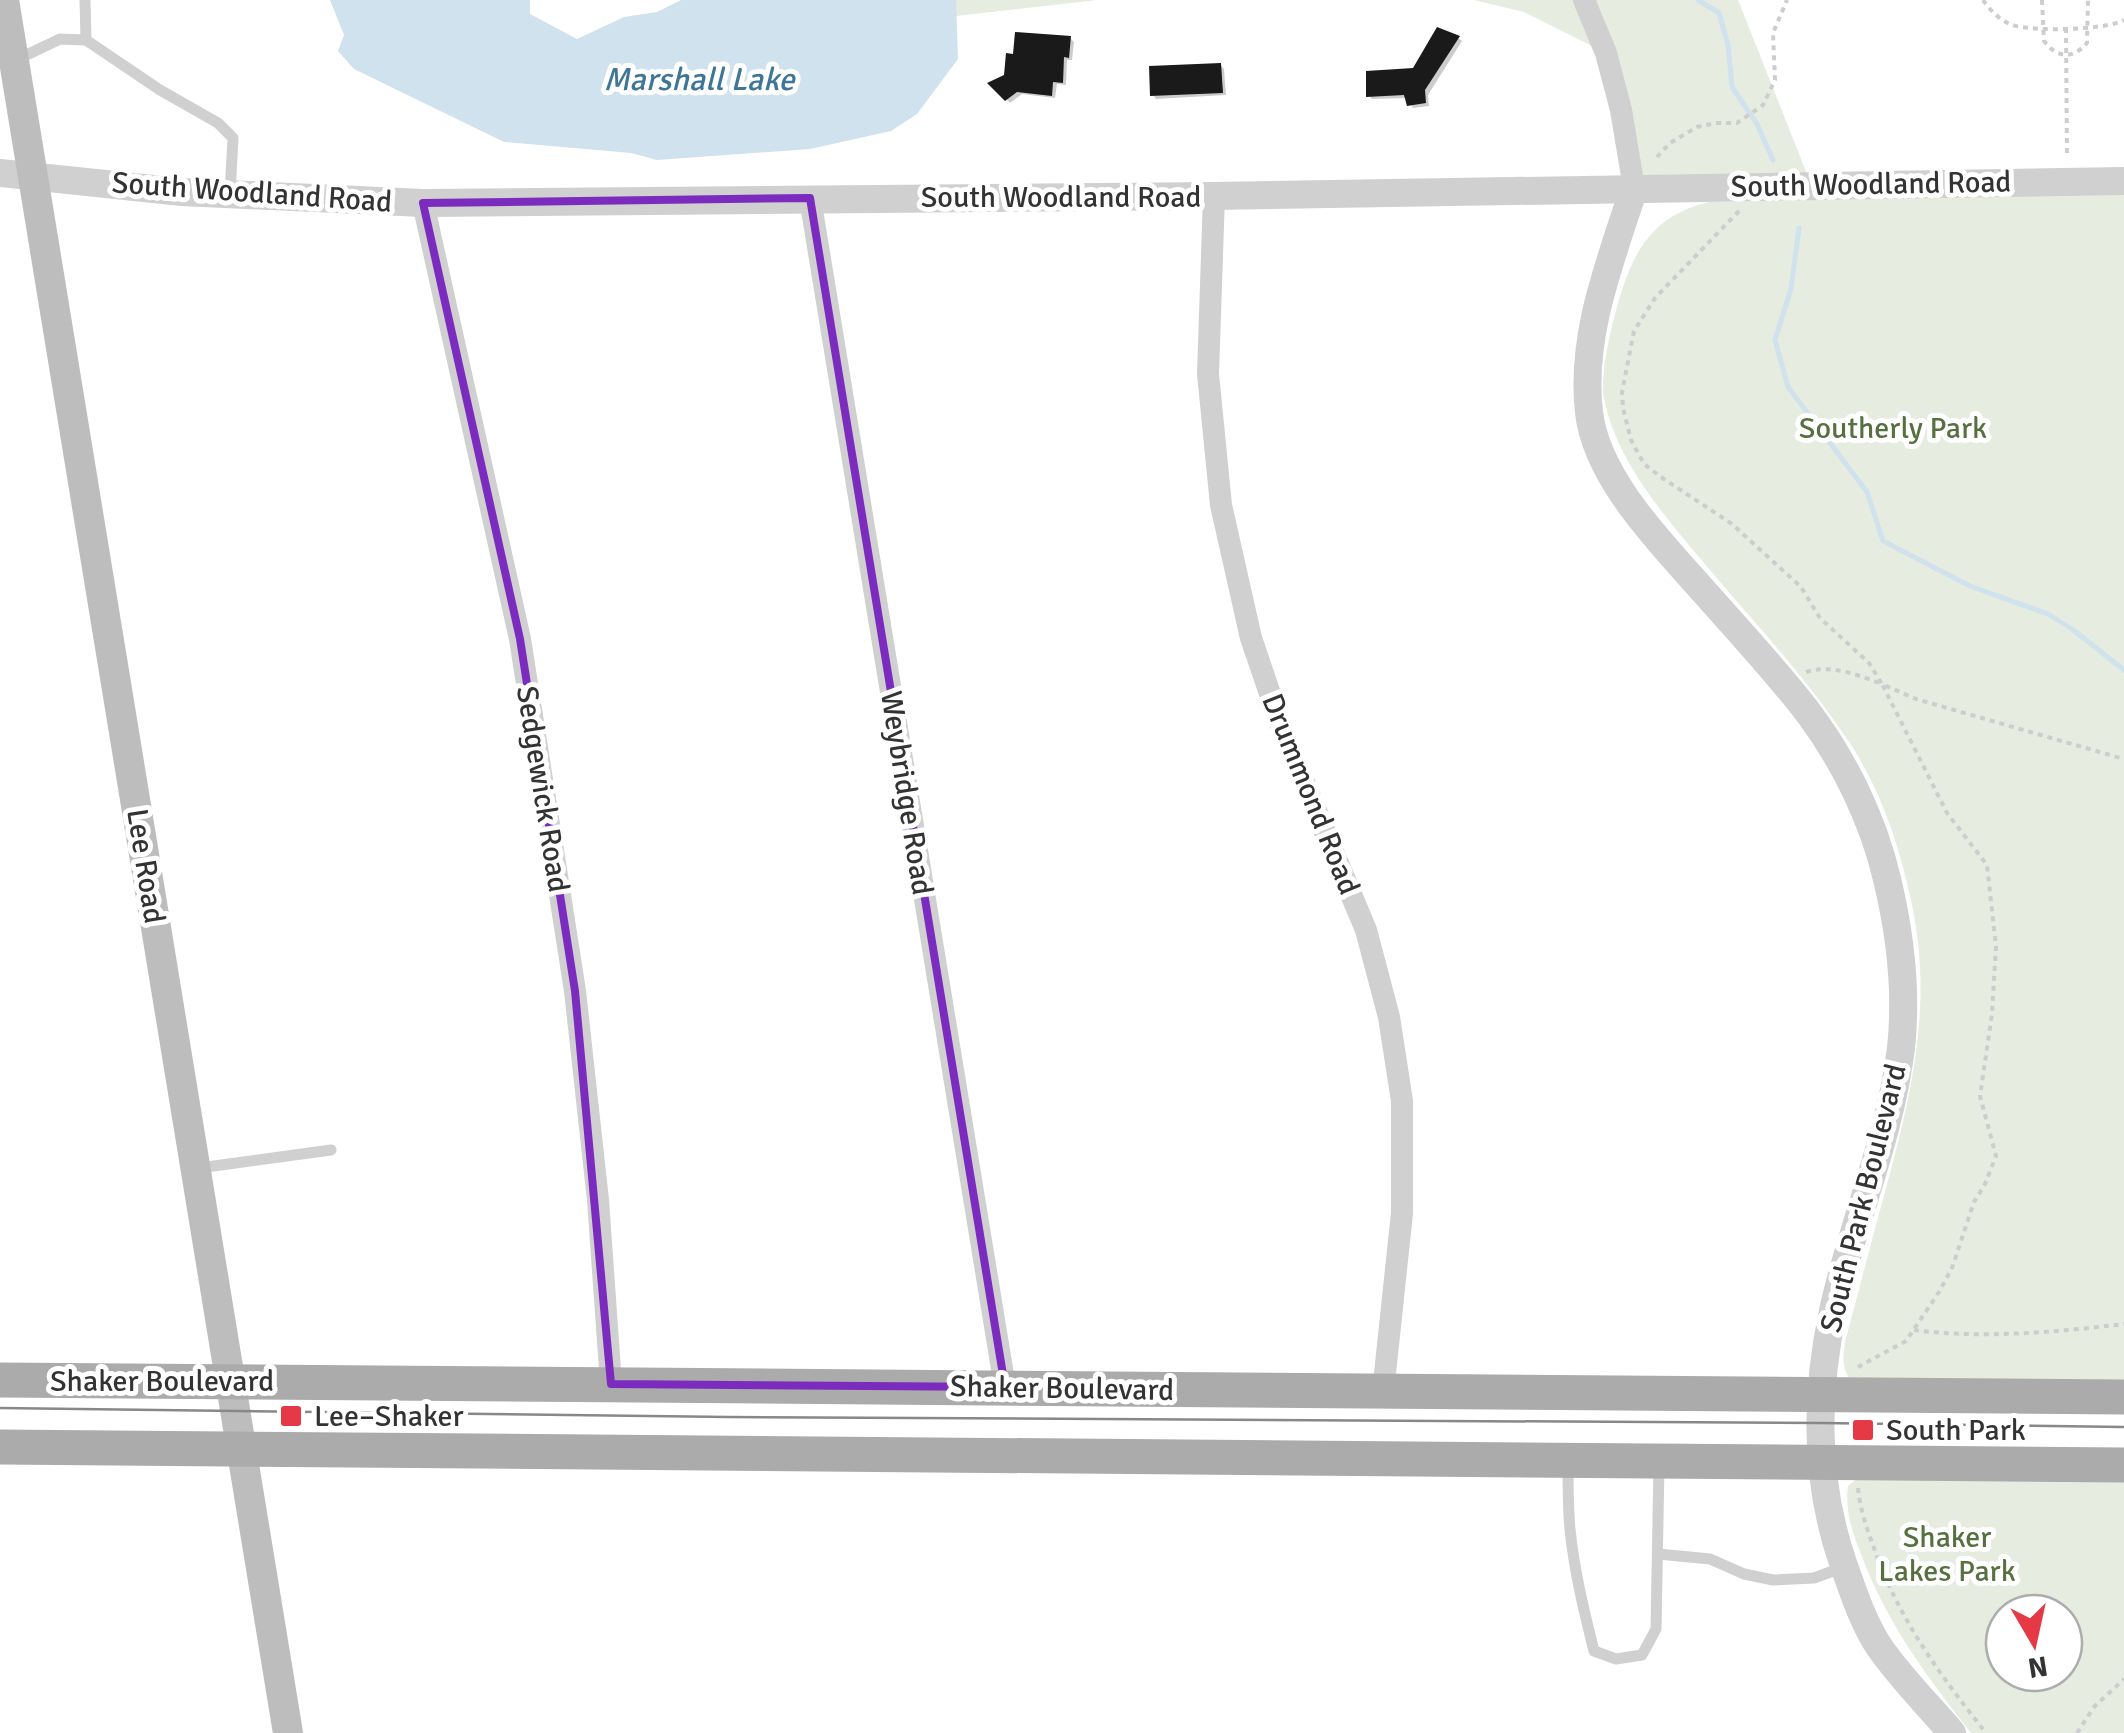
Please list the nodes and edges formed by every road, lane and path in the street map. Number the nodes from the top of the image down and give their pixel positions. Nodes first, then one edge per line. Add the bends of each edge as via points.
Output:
1 (4, 0) edge
2 (85, 0) edge
3 (1584, 0) edge
4 (1787, 0) edge
5 (1983, 0) edge
6 (2042, 0) edge
7 (2088, 0) edge
8 (2124, 20) edge
9 (2042, 28) junction
10 (2066, 28) junction
11 (2089, 28) junction
12 (86, 40) junction
13 (2066, 55) junction
14 (14, 61) junction
15 (1657, 157) dead end
16 (2067, 161) dead end
17 (0, 172) edge
18 (33, 176) junction
19 (2124, 181) edge
20 (1634, 188) junction
21 (230, 194) junction
22 (1214, 196) junction
23 (1746, 197) junction
24 (810, 198) junction
25 (422, 203) junction
26 (1784, 684) junction
27 (1882, 684) junction
28 (2124, 758) edge
29 (331, 1150) dead end
30 (195, 1168) junction
31 (2124, 1324) edge
32 (1914, 1330) junction
33 (0, 1380) edge
34 (230, 1382) junction
35 (611, 1384) junction
36 (1834, 1384) junction
37 (1004, 1387) junction
38 (1382, 1392) junction
39 (2124, 1397) edge
40 (0, 1446) edge
41 (242, 1448) junction
42 (1568, 1460) junction
43 (1660, 1461) junction
44 (1820, 1462) junction
45 (2124, 1465) edge
46 (1854, 1480) dead end
47 (1658, 1554) junction
48 (1844, 1566) junction
49 (2124, 1679) edge
50 (288, 1733) edge
51 (1952, 1733) edge
52 (1986, 1733) edge
53 (2077, 1733) edge

1 - 14 main road, Lee Road
2 - 12 lane
3 - 20 street via 1606,53
4 - 15 path via 1773,34 1775,80 1763,106 1738,123 1697,127
5 - 9 path via 2011,24
6 - 9 path
7 - 11 path
8 - 11 path
9 - 10 path
9 - 13 path via 2050,49
10 - 11 path
10 - 13 path
11 - 13 path via 2085,46
12 - 14 lane via 60,38
12 - 21 lane via 233,138
13 - 16 path
14 - 18 main road, Lee Road
17 - 18 street, South Woodland Road
18 - 21 street, South Woodland Road
18 - 30 main road, Lee Road
19 - 23 street, South Woodland Road via 1811,184
20 - 22 street, South Woodland Road
20 - 23 street, South Woodland Road
20 - 26 street, South Park Boulevard via 1592,332 1589,414 1597,446 1660,542
21 - 25 street, South Woodland Road
22 - 24 street, South Woodland Road
22 - 38 street, Drummond Road via 1208,374 1221,505 1251,638 1283,732 1366,930 1402,1101 1402,1212
23 - 27 path via 1634,331 1623,408 1644,464 1732,524 1801,587 1820,618
24 - 25 street, South Woodland Road
24 - 37 street, Weybridge Road
25 - 35 street, Sedgewick Road via 523,659 575,991
26 - 27 path via 1814,669
26 - 36 street, South Park Boulevard via 1835,752 1868,821 1887,878 1902,967 1895,1087 1834,1308
27 - 28 path
27 - 32 path via 1946,813 1987,864 1996,947 1980,1096 1996,1156 1952,1268
29 - 30 lane
30 - 34 main road, Lee Road
31 - 32 path via 1990,1333
32 - 36 path
33 - 34 main road, Shaker Boulevard
34 - 35 main road, Shaker Boulevard
34 - 41 main road, Lee Road
35 - 37 main road, Shaker Boulevard
36 - 38 main road, Shaker Boulevard
36 - 39 main road, Shaker Boulevard
36 - 44 street, South Park Boulevard
37 - 38 main road, Shaker Boulevard
40 - 41 main road
41 - 42 main road
41 - 50 main road, Lee Road
42 - 43 main road
42 - 47 lane via 1569,1526 1594,1652 1616,1659 1642,1655 1656,1629
43 - 44 main road
43 - 47 lane
44 - 45 main road
44 - 48 street, South Park Boulevard
46 - 52 path via 1897,1605
47 - 48 lane via 1710,1558 1773,1580 1814,1578
48 - 51 street, South Park Boulevard via 1879,1646
49 - 53 path

